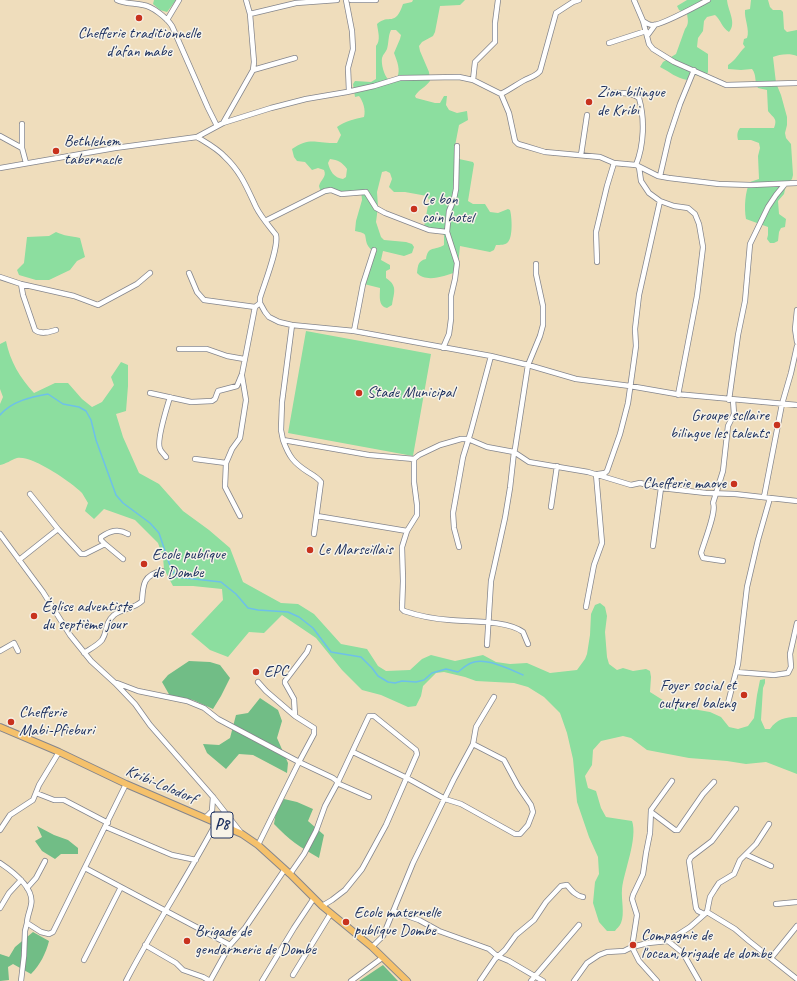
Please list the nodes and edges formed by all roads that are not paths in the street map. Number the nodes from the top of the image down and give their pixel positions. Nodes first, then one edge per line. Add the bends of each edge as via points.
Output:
1 (117, 0) edge
2 (179, 0) edge
3 (246, 0) edge
4 (337, 0) edge
5 (346, 0) edge
6 (351, 0) edge
7 (376, 0) edge
8 (498, 0) edge
9 (579, 0) edge
10 (634, 0) edge
11 (708, 0) edge
12 (250, 14) junction
13 (168, 20) junction
14 (643, 21) junction
15 (655, 25) junction
16 (646, 34) junction
17 (609, 43) dead end
18 (295, 58) dead end
19 (253, 70) junction
20 (694, 70) junction
21 (473, 80) junction
22 (797, 83) edge
23 (349, 92) junction
24 (604, 93) dead end
25 (501, 94) junction
26 (587, 115) dead end
27 (223, 123) junction
28 (22, 124) dead end
29 (217, 126) junction
30 (0, 136) edge
31 (197, 137) junction
32 (457, 146) dead end
33 (22, 148) junction
34 (581, 156) junction
35 (26, 163) junction
36 (614, 163) junction
37 (637, 166) junction
38 (0, 168) edge
39 (660, 176) junction
40 (797, 183) edge
41 (785, 184) junction
42 (660, 201) junction
43 (265, 221) junction
44 (447, 232) junction
45 (374, 250) dead end
46 (597, 262) dead end
47 (536, 264) dead end
48 (150, 273) dead end
49 (189, 273) dead end
50 (0, 277) edge
51 (21, 284) junction
52 (260, 303) junction
53 (255, 307) junction
54 (797, 310) edge
55 (292, 325) junction
56 (56, 330) dead end
57 (354, 331) junction
58 (797, 342) edge
59 (797, 346) edge
60 (443, 348) junction
61 (179, 349) dead end
62 (491, 356) junction
63 (244, 359) junction
64 (528, 365) junction
65 (242, 374) junction
66 (630, 386) junction
67 (150, 393) dead end
68 (678, 395) junction
69 (170, 397) junction
70 (731, 400) junction
71 (782, 404) junction
72 (797, 405) edge
73 (468, 439) junction
74 (283, 440) junction
75 (514, 452) junction
76 (166, 456) dead end
77 (195, 459) dead end
78 (414, 459) junction
79 (226, 463) junction
80 (557, 466) junction
81 (596, 475) junction
82 (661, 488) junction
83 (716, 492) junction
84 (30, 494) dead end
85 (764, 497) junction
86 (770, 498) junction
87 (797, 501) edge
88 (551, 507) dead end
89 (240, 516) dead end
90 (317, 516) junction
91 (58, 529) junction
92 (407, 530) junction
93 (0, 534) edge
94 (128, 534) dead end
95 (314, 534) dead end
96 (106, 544) junction
97 (653, 546) dead end
98 (459, 547) dead end
99 (19, 560) junction
100 (123, 560) dead end
101 (723, 561) dead end
102 (162, 571) dead end
103 (586, 607) dead end
104 (488, 622) junction
105 (797, 623) edge
106 (528, 644) dead end
107 (487, 645) dead end
108 (309, 647) dead end
109 (0, 651) edge
110 (18, 651) dead end
111 (84, 653) junction
112 (736, 672) junction
113 (258, 682) dead end
114 (116, 683) junction
115 (494, 697) dead end
116 (728, 703) dead end
117 (295, 716) junction
118 (0, 727) edge
119 (473, 744) junction
120 (59, 752) junction
121 (352, 752) junction
122 (299, 762) junction
123 (407, 778) junction
124 (672, 780) dead end
125 (338, 782) junction
126 (714, 782) dead end
127 (126, 784) junction
128 (36, 794) junction
129 (369, 797) dead end
130 (213, 798) junction
131 (444, 798) junction
132 (736, 809) dead end
133 (651, 812) junction
134 (205, 818) junction
135 (216, 823) junction
136 (769, 824) dead end
137 (107, 825) junction
138 (0, 830) edge
139 (242, 834) junction
140 (258, 845) junction
141 (747, 855) junction
142 (196, 860) junction
143 (45, 861) dead end
144 (0, 863) edge
145 (771, 866) dead end
146 (85, 868) junction
147 (288, 872) junction
148 (21, 880) junction
149 (121, 887) junction
150 (27, 888) junction
151 (583, 897) dead end
152 (314, 898) junction
153 (797, 902) edge
154 (776, 904) dead end
155 (322, 906) junction
156 (0, 908) edge
157 (165, 909) junction
158 (393, 912) junction
159 (331, 913) junction
160 (705, 913) junction
161 (27, 923) junction
162 (579, 925) dead end
163 (797, 926) edge
164 (668, 941) junction
165 (230, 944) junction
166 (145, 945) junction
167 (372, 947) junction
168 (632, 947) junction
169 (497, 956) junction
170 (382, 958) junction
171 (771, 958) junction
172 (84, 960) dead end
173 (293, 975) dead end
174 (797, 978) edge
175 (533, 979) edge
176 (21, 981) edge
177 (126, 981) edge
178 (210, 981) edge
179 (262, 981) edge
180 (351, 981) edge
181 (407, 981) edge
182 (480, 981) edge
183 (543, 981) edge
184 (574, 981) edge
185 (657, 981) edge
186 (698, 981) edge

1 - 13 street via 146,6
2 - 13 street
3 - 12 street
4 - 12 street via 296,3
5 - 23 street via 353,49 348,68
6 - 7 street
8 - 21 street via 495,42 475,62
9 - 25 street via 556,13 540,71 536,76
10 - 14 street
11 - 15 street
12 - 19 street
13 - 29 street
14 - 15 street
14 - 16 street
15 - 16 street
16 - 17 street
16 - 20 street via 653,49
18 - 19 street
19 - 27 street
20 - 22 street via 726,85
20 - 39 street via 669,137
21 - 23 street via 459,77 408,77
21 - 25 street
23 - 27 street via 289,103
24 - 37 street via 623,93 639,98 643,124
25 - 34 street via 508,109 513,137 518,144 545,152
26 - 34 street
27 - 29 street
28 - 33 street
29 - 31 street
30 - 33 street
31 - 35 street
31 - 43 street via 225,156 240,175
32 - 44 street via 456,189 449,211
33 - 35 street
34 - 36 street via 600,157
35 - 38 street
36 - 37 street
36 - 46 street via 596,232
37 - 39 street
37 - 42 street via 643,185
39 - 41 street via 719,184
40 - 41 street
41 - 70 street via 768,207 750,244
42 - 66 street via 639,295 636,346
42 - 68 street via 692,210 699,224 703,247
43 - 44 street via 326,191 341,194 362,191 366,192 376,208 384,213 429,230
43 - 52 street via 277,239
44 - 60 street via 457,263 451,296 449,334
45 - 57 street via 363,284
47 - 64 street via 543,306 542,325
48 - 51 street via 137,284 98,305 74,296
49 - 53 street via 197,292 204,300
50 - 51 street
51 - 56 street via 35,330
52 - 53 street
52 - 55 street via 269,317
53 - 63 street
54 - 58 street
55 - 57 street
55 - 74 street via 282,402
57 - 60 street
59 - 71 street
60 - 62 street
61 - 63 street via 207,349
62 - 64 street
62 - 73 street
63 - 65 street
64 - 66 street via 576,379
64 - 75 street
65 - 69 street via 237,386 218,391 212,401 191,402
65 - 79 street via 246,406 240,438
66 - 68 street
66 - 81 street via 620,434 607,471
67 - 69 street
68 - 70 street
69 - 76 street via 159,445
70 - 71 street
70 - 83 street via 734,414 728,426 722,471
71 - 72 street
71 - 85 street
73 - 75 street via 487,447
73 - 78 street via 440,445
73 - 98 street via 453,513
74 - 78 street via 369,455
74 - 90 street via 292,460 321,482
75 - 80 street via 529,462
75 - 104 street via 505,518 491,581
77 - 79 street
78 - 92 street via 417,514
79 - 89 street via 225,487
80 - 81 street
80 - 88 street
81 - 82 street
81 - 103 street via 602,542 594,565
82 - 83 street
82 - 97 street
83 - 85 street
83 - 101 street via 713,502 715,506 701,553 703,558
84 - 91 street
85 - 86 street
86 - 87 street
86 - 112 street via 747,587
90 - 92 street
90 - 95 street
91 - 96 street via 83,555
91 - 99 street
92 - 104 street via 402,547 404,611 422,617 452,621
93 - 99 street
94 - 96 street via 122,531 109,532 101,536 101,540
96 - 100 street
99 - 111 street
102 - 111 street via 154,572 145,581 142,587 142,601 138,605 122,609 114,616 107,623 102,640
104 - 106 street via 521,630
104 - 107 street
105 - 112 street via 788,673 774,675
108 - 117 street via 285,681 294,699
109 - 110 street via 14,643
111 - 114 street
112 - 116 street
113 - 117 street
114 - 122 street via 138,691 187,701 204,708 218,719
114 - 130 street
115 - 119 street via 476,727
117 - 122 street via 315,731
118 - 120 main road, Kribi-Lolodorf / P8
119 - 131 street
119 - 131 street via 504,760 533,808 528,825 520,834 515,834 461,804
120 - 127 main road, Kribi-Lolodorf / P8
120 - 128 street
121 - 123 street
121 - 123 street via 369,716 374,716 418,752
121 - 125 street
122 - 125 street
122 - 140 street
123 - 131 street
123 - 155 street via 386,825 362,869 345,890
124 - 133 street
125 - 129 street
125 - 147 street via 304,854
126 - 133 street via 678,830
127 - 134 main road, Kribi-Lolodorf / P8
127 - 137 street
128 - 137 street via 54,800 64,800
128 - 138 street via 31,801 10,815
130 - 134 street via 212,811
130 - 139 street
131 - 158 street
132 - 160 street via 712,841 689,861 696,908
133 - 168 street via 643,874 632,899 637,915
134 - 135 main road, Kribi-Lolodorf / P8
135 - 139 main road, Kribi-Lolodorf / P8
135 - 142 street
136 - 141 street
137 - 142 street via 172,855
137 - 146 street
139 - 140 main road, Kribi-Lolodorf / P8
140 - 147 main road, Kribi-Lolodorf / P8
141 - 145 street
141 - 160 street via 740,860 734,874 715,889
142 - 157 street
143 - 150 street
144 - 148 street
146 - 149 street
146 - 161 street via 51,934 41,932
147 - 152 main road, Kribi-Lolodorf / P8
147 - 165 street
148 - 150 street
148 - 156 street
149 - 157 street
149 - 172 street
150 - 161 street via 31,904
151 - 169 street via 578,896 567,885 561,886 534,920
152 - 155 main road, Kribi-Lolodorf / P8
152 - 179 street
153 - 154 street
155 - 159 main road, Kribi-Lolodorf / P8
157 - 165 street
157 - 166 street
158 - 167 street via 383,936
158 - 169 street via 489,949
159 - 167 main road, Kribi-Lolodorf / P8
159 - 173 street
160 - 164 street via 690,927
160 - 171 street via 735,929
161 - 176 street via 24,931
162 - 175 street
163 - 171 street
164 - 168 street
164 - 186 street via 683,953
165 - 178 street
166 - 177 street
166 - 178 street via 176,963 183,970
167 - 170 main road, Kribi-Lolodorf / P8
168 - 184 street via 624,951 599,955 587,963
168 - 185 street via 639,961
169 - 175 street via 510,961
169 - 182 street
170 - 180 street
170 - 181 main road, Kribi-Lolodorf / P8
171 - 174 street
175 - 183 street

